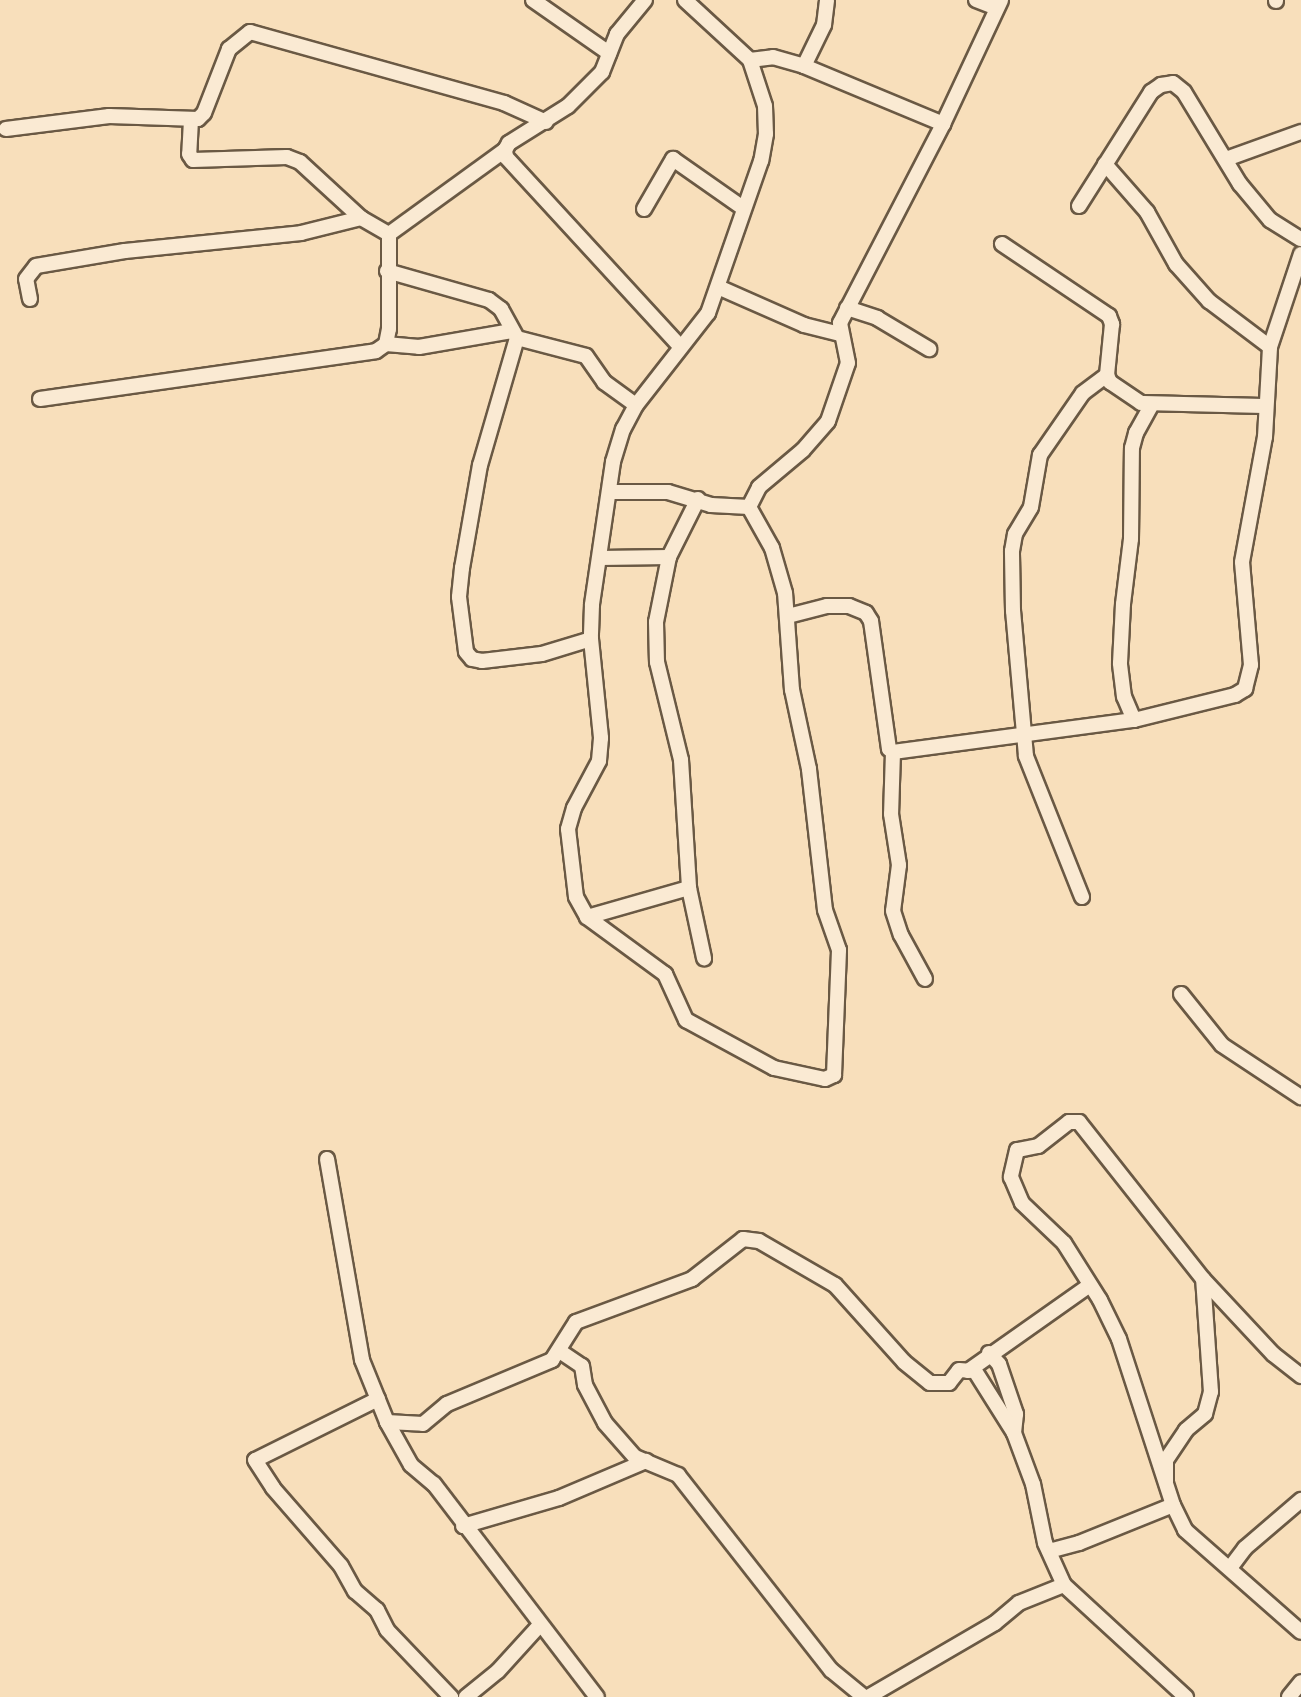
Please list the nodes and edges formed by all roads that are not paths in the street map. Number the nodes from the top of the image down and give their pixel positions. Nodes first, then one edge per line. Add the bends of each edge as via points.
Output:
1 (533, 0) edge
2 (645, 0) edge
3 (685, 0) edge
4 (827, 0) edge
5 (976, 0) edge
6 (999, 4) edge
7 (609, 53) junction
8 (750, 60) junction
9 (804, 66) junction
10 (191, 120) junction
11 (546, 122) junction
12 (943, 124) junction
13 (6, 129) dead end
14 (1301, 132) edge
15 (505, 150) junction
16 (1226, 159) junction
17 (1105, 164) junction
18 (1079, 206) dead end
19 (743, 208) junction
20 (644, 209) dead end
21 (361, 218) junction
22 (389, 234) junction
23 (1301, 239) edge
24 (1002, 244) dead end
25 (1301, 254) edge
26 (387, 271) junction
27 (718, 287) junction
28 (30, 299) dead end
29 (848, 308) junction
30 (840, 334) junction
31 (514, 335) junction
32 (386, 344) junction
33 (680, 346) junction
34 (1270, 347) junction
35 (929, 349) dead end
36 (1107, 375) junction
37 (40, 399) dead end
38 (636, 405) junction
39 (1266, 405) junction
40 (1151, 406) junction
41 (611, 492) junction
42 (698, 499) junction
43 (749, 507) junction
44 (669, 557) junction
45 (600, 558) junction
46 (788, 616) junction
47 (591, 639) junction
48 (1134, 720) junction
49 (1023, 732) junction
50 (893, 753) junction
51 (689, 888) junction
52 (1082, 897) dead end
53 (587, 917) junction
54 (704, 958) dead end
55 (925, 979) dead end
56 (1181, 994) dead end
57 (1301, 1097) edge
58 (327, 1159) dead end
59 (1203, 1279) junction
60 (1090, 1285) junction
61 (561, 1352) junction
62 (989, 1353) junction
63 (968, 1371) junction
64 (1301, 1376) edge
65 (378, 1399) junction
66 (387, 1422) junction
67 (1014, 1432) junction
68 (646, 1461) junction
69 (1166, 1482) junction
70 (1301, 1500) edge
71 (1173, 1505) junction
72 (463, 1526) junction
73 (1048, 1551) junction
74 (1230, 1568) junction
75 (1064, 1585) junction
76 (539, 1626) junction
77 (1301, 1632) edge
78 (1301, 1682) edge
79 (451, 1697) edge
80 (466, 1697) edge
81 (597, 1697) edge
82 (864, 1697) edge
83 (868, 1697) edge
84 (1186, 1697) edge
85 (1289, 1697) edge

1 - 7 street
2 - 7 street via 630,13
3 - 8 street
4 - 9 street via 824,25
5 - 6 street
6 - 12 street
7 - 11 street via 602,72
8 - 9 street via 773,57
8 - 19 street via 765,106 766,134 761,161
9 - 12 street
10 - 11 street via 204,113 229,49 250,32 504,102
10 - 13 street via 109,116
10 - 21 street via 189,154 193,160 287,157 300,162
11 - 15 street via 508,143
12 - 29 street
14 - 16 street
15 - 22 street
15 - 33 street via 506,157
16 - 17 street via 1184,92 1173,83 1151,92
16 - 23 street via 1270,220
17 - 18 street
17 - 34 street via 1147,212 1176,264 1209,300
19 - 20 street via 672,159
19 - 27 street
21 - 22 street
21 - 28 street via 301,233 125,251 36,266 26,279
22 - 26 street
24 - 36 street via 1109,316 1112,324
25 - 34 street
26 - 31 street via 489,300 501,309
26 - 32 street
27 - 30 street via 804,325
27 - 33 street via 696,333
29 - 30 street via 840,323
29 - 35 street via 877,318
30 - 43 street via 848,363 828,421 803,450 759,487
31 - 32 street via 418,347
31 - 38 street via 586,356 604,382
31 - 47 street via 480,465 462,568 459,597 466,652 472,659 482,661 542,654
32 - 37 street via 368,353
33 - 38 street
34 - 39 street
36 - 40 street via 1110,382
36 - 49 street via 1083,393 1040,455 1031,507 1016,534 1013,611
38 - 41 street via 623,429 613,462
39 - 40 street
39 - 48 street via 1261,465 1242,562 1250,682 1235,695
40 - 48 street via 1132,448 1131,539 1123,604 1120,663 1124,697
41 - 42 street via 668,492
41 - 45 street
42 - 43 street via 711,505
42 - 44 street
43 - 46 street via 772,548
44 - 45 street
44 - 51 street via 657,622 657,662 681,760
45 - 47 street
46 - 50 street via 827,606 849,606 866,613 872,621 889,749
46 - 53 street via 792,690 808,769 825,910 838,950 838,1027 831,1078 774,1068 686,1020 665,974
47 - 53 street via 601,738 598,761 574,808 568,830 576,897
48 - 49 street
49 - 50 street
49 - 52 street via 1033,775
50 - 55 street via 891,814 899,864 893,911
51 - 53 street
51 - 54 street
56 - 57 street via 1222,1045
58 - 65 street via 362,1360
59 - 60 street via 1079,1122 1069,1122 1038,1146 1017,1150 1011,1177 1022,1203 1064,1243
59 - 64 street via 1273,1354
59 - 69 street via 1211,1392 1205,1414 1186,1430 1166,1460
60 - 62 street
60 - 69 street via 1119,1340
61 - 63 street via 576,1322 692,1279 743,1239 759,1241 835,1285 904,1362 930,1383 949,1383 959,1370
61 - 66 street via 552,1360 447,1404 423,1424
61 - 68 street via 582,1366 585,1385 605,1424 635,1457
62 - 63 street
62 - 67 street via 999,1364 1016,1414
63 - 67 street via 975,1371
65 - 66 street
65 - 79 street via 255,1460 273,1488 341,1566 355,1591 378,1610 387,1630
66 - 72 street via 411,1465 434,1484
67 - 73 street via 1033,1484
68 - 72 street via 559,1498
68 - 82 street via 678,1475 831,1670
69 - 71 street
70 - 74 street via 1245,1548
71 - 73 street via 1079,1543
71 - 74 street via 1185,1530
72 - 76 street
73 - 75 street
74 - 77 street
75 - 83 street via 1019,1603 995,1623
75 - 84 street
76 - 80 street via 498,1671
76 - 81 street
78 - 85 street

